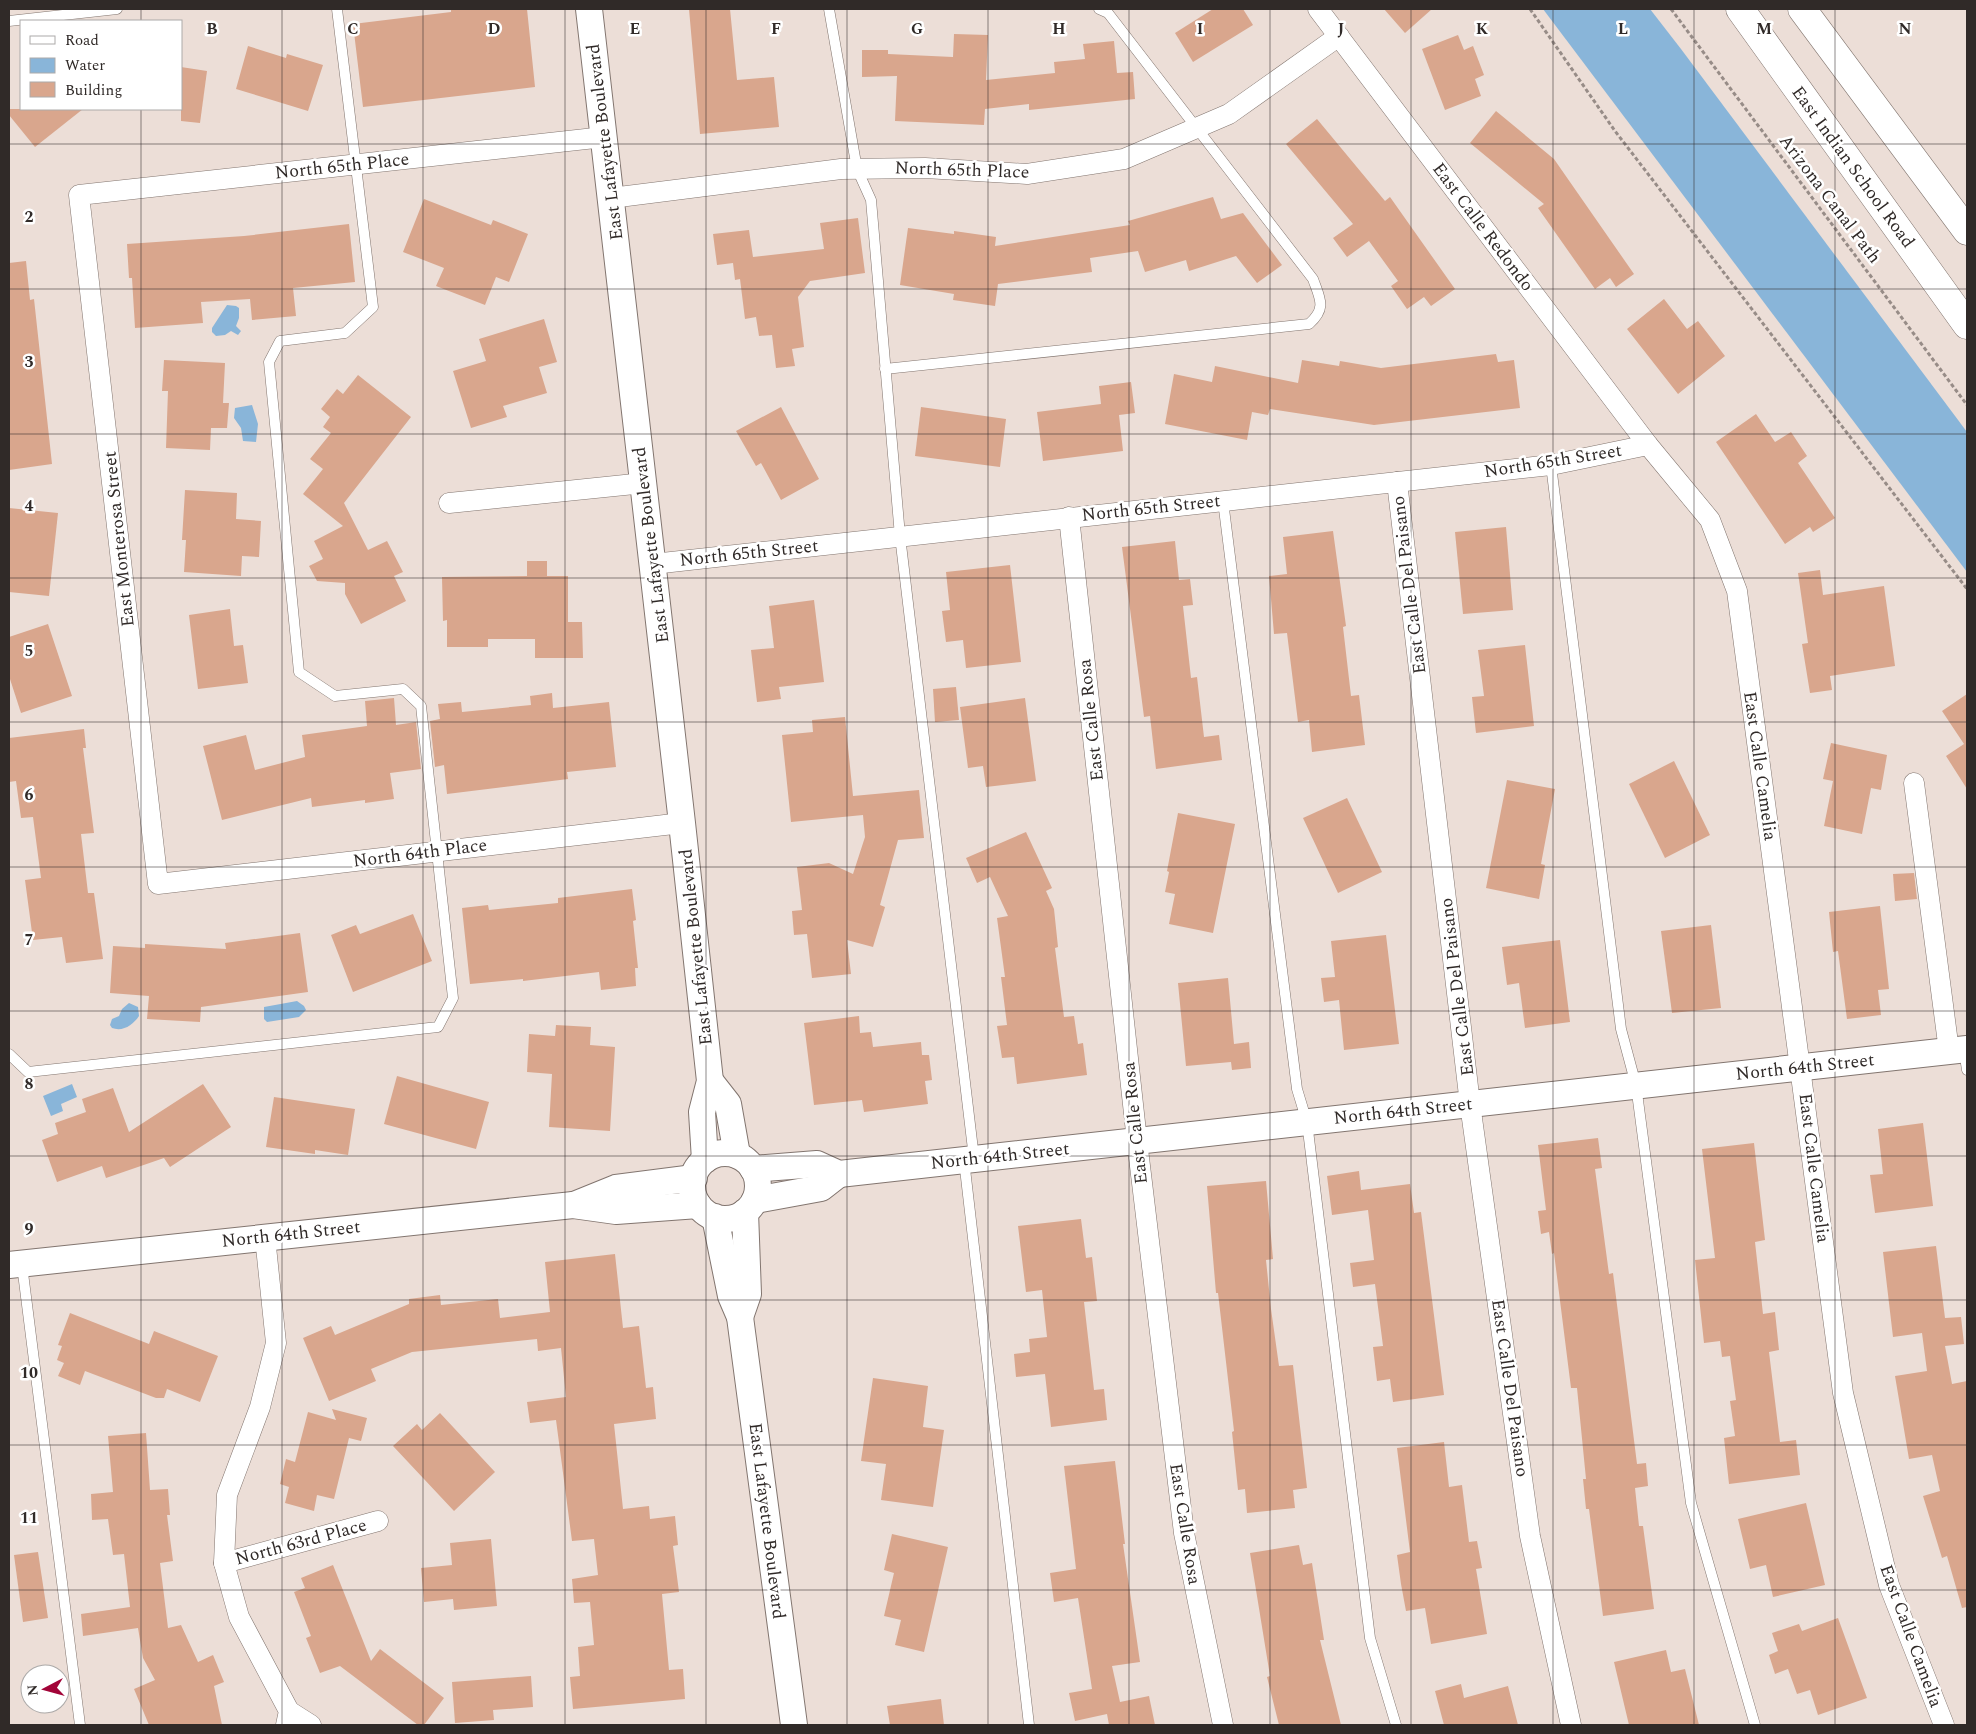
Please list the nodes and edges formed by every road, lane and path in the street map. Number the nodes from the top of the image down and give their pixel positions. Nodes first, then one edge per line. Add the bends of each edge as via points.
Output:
1 (117, 9) edge
2 (337, 9) edge
3 (589, 9) edge
4 (830, 9) edge
5 (1099, 9) edge
6 (1318, 9) edge
7 (1530, 9) edge
8 (1671, 9) edge
9 (1740, 9) edge
10 (1802, 9) edge
11 (9, 21) edge
12 (1339, 36) junction
13 (1198, 127) junction
14 (604, 137) junction
15 (355, 164) junction
16 (858, 168) junction
17 (80, 195) joint
18 (611, 198) junction
19 (1967, 231) edge
20 (1967, 325) edge
21 (885, 369) junction
22 (1967, 405) edge
23 (1648, 445) junction
24 (1551, 465) junction
25 (1397, 482) junction
26 (644, 483) junction
27 (1223, 501) junction
28 (449, 503) dead end
29 (1069, 517) junction
30 (900, 536) junction
31 (653, 564) junction
32 (1967, 589) edge
33 (1914, 783) dead end
34 (682, 823) junction
35 (438, 851) junction
36 (158, 884) joint
37 (9, 1054) edge
38 (1962, 1055) edge
39 (1801, 1067) junction
40 (710, 1081) junction
41 (1636, 1086) junction
42 (1470, 1104) junction
43 (1307, 1122) junction
44 (1137, 1141) junction
45 (969, 1159) junction
46 (745, 1162) junction
47 (699, 1169) junction
48 (839, 1174) junction
49 (574, 1205) junction
50 (750, 1206) junction
51 (707, 1211) junction
52 (265, 1237) junction
53 (15, 1264) edge
54 (740, 1318) junction
55 (378, 1521) dead end
56 (224, 1563) junction
57 (288, 1718) edge
58 (80, 1725) edge
59 (311, 1725) edge
60 (794, 1725) edge
61 (1029, 1725) edge
62 (1223, 1725) edge
63 (1396, 1725) edge
64 (1571, 1725) edge
65 (1755, 1725) edge
66 (1944, 1725) edge

1 - 11 lane
2 - 15 lane
3 - 14 street, East Lafayette Boulevard
4 - 16 lane
5 - 13 lane via 1108,13
6 - 12 street, East Calle Redondo
7 - 32 path via 1615,131
8 - 22 path, Arizona Canal Path
9 - 20 main road, East Indian School Road
10 - 19 main road
12 - 13 street, North 65th Place via 1228,114
12 - 23 street, East Calle Redondo
13 - 16 street, North 65th Place via 1124,159 1027,174
13 - 21 lane via 1313,279 1321,303 1319,315 1309,324
14 - 15 street, North 65th Place
14 - 18 street, East Lafayette Boulevard
15 - 17 street, North 65th Place
15 - 35 lane via 374,307 345,333 280,341 268,362 299,672 335,696 403,689 421,706
16 - 18 street, North 65th Place
16 - 21 lane via 870,200
17 - 36 street, East Monterosa Street
18 - 26 street, East Lafayette Boulevard
21 - 30 lane
23 - 24 street, North 65th Street
23 - 39 street, East Calle Camelia via 1710,520 1737,591
24 - 25 street, North 65th Street
24 - 41 lane via 1621,1028
25 - 27 street, North 65th Street
25 - 42 street, East Calle Del Paisano
26 - 28 street
26 - 31 street, East Lafayette Boulevard
27 - 29 street, North 65th Street
27 - 43 lane via 1297,1088
29 - 30 street, North 65th Street
29 - 44 street, East Calle Rosa
30 - 31 street, North 65th Street
30 - 45 lane
31 - 34 street, East Lafayette Boulevard
33 - 38 street
34 - 35 street, North 64th Place
34 - 40 street, East Lafayette Boulevard
35 - 36 street, North 64th Place
35 - 37 lane via 453,998 438,1027 28,1072
38 - 39 street, North 64th Street
39 - 41 street, North 64th Street
39 - 66 street, East Calle Camelia via 1843,1393 1889,1586
40 - 46 street via 728,1104
40 - 47 street, East Lafayette Boulevard via 702,1112
41 - 42 street, North 64th Street
41 - 65 lane via 1691,1503
42 - 43 street, North 64th Street
42 - 64 street, East Calle Del Paisano via 1530,1536
43 - 44 street, North 64th Street
43 - 63 lane via 1370,1638
44 - 45 street, North 64th Street
44 - 62 street, East Calle Rosa via 1184,1533
45 - 48 street, North 64th Street
45 - 61 lane
46 - 47 street via 721,1153
46 - 48 street, North 64th Street via 817,1164
46 - 50 street via 758,1184
47 - 49 street, North 64th Street via 616,1188
47 - 51 street via 694,1196
48 - 50 street, North 64th Street via 820,1188
49 - 51 street, North 64th Street via 616,1211
49 - 52 street, North 64th Street
50 - 51 street via 736,1217 725,1219
50 - 54 street, East Lafayette Boulevard via 748,1294
51 - 54 street, East Lafayette Boulevard
52 - 53 street, North 64th Street
52 - 56 street via 276,1343 260,1407 228,1495
53 - 58 lane
54 - 60 street, East Lafayette Boulevard
55 - 56 street, North 63rd Place
56 - 57 street via 239,1617
57 - 59 street

